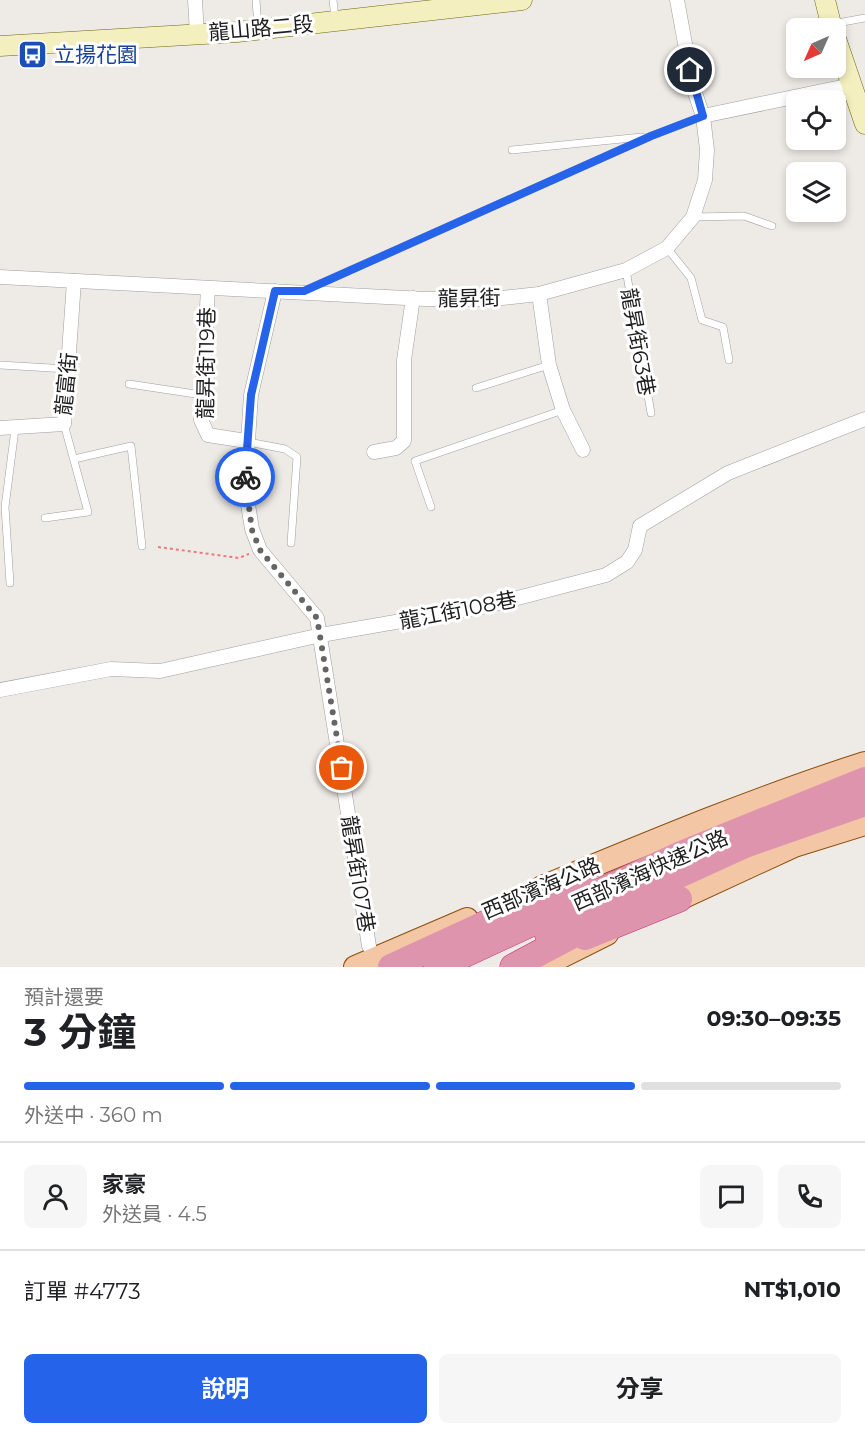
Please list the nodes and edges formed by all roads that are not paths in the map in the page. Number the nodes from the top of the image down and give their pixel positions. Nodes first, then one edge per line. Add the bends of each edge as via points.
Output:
1 (195, 0) edge
2 (256, 0) edge
3 (333, 0) edge
4 (522, 0) edge
5 (677, 0) edge
6 (825, 0) edge
7 (416, 6) edge
8 (830, 18) edge
9 (865, 18) edge
10 (335, 21) junction
11 (846, 25) edge
12 (258, 29) junction
13 (197, 34) junction
14 (0, 46) edge
15 (846, 70) edge
16 (851, 85) junction
17 (703, 116) junction
18 (865, 124) edge
19 (651, 136) junction
20 (512, 150) dead end
21 (693, 216) junction
22 (772, 226) dead end
23 (667, 248) junction
24 (626, 270) junction
25 (0, 277) edge
26 (74, 281) junction
27 (208, 288) junction
28 (275, 291) junction
29 (304, 291) junction
30 (539, 294) junction
31 (413, 298) junction
32 (729, 360) dead end
33 (0, 365) edge
34 (549, 365) junction
35 (68, 369) junction
36 (129, 384) dead end
37 (476, 388) dead end
38 (202, 395) junction
39 (563, 410) junction
40 (651, 413) dead end
41 (865, 419) edge
42 (64, 424) junction
43 (0, 428) edge
44 (15, 429) junction
45 (246, 441) junction
46 (583, 450) dead end
47 (374, 452) dead end
48 (74, 459) junction
49 (3, 507) edge
50 (431, 507) dead end
51 (45, 518) dead end
52 (291, 543) dead end
53 (142, 546) dead end
54 (10, 583) dead end
55 (321, 635) junction
56 (0, 690) edge
57 (865, 762) edge
58 (865, 780) edge
59 (865, 803) edge
60 (865, 824) edge
61 (679, 876) junction
62 (369, 946) dead end
63 (528, 965) edge
64 (355, 967) edge
65 (390, 967) edge
66 (438, 967) edge
67 (477, 967) edge

1 - 13 street
2 - 12 lane
3 - 10 lane
4 - 7 street, 龍山路二段
5 - 17 street, 龍昇街 via 693,87
6 - 8 street
7 - 10 street, 龍山路二段
9 - 11 lane
10 - 12 street, 龍山路二段
12 - 13 street, 龍山路二段
13 - 14 street, 龍山路二段
15 - 16 street
16 - 17 street
16 - 18 street
17 - 19 lane
17 - 21 street, 龍昇街 via 705,180
19 - 20 lane
19 - 29 lane
21 - 22 lane via 744,216
21 - 23 street, 龍昇街
23 - 24 street, 龍昇街
23 - 32 lane via 691,278 702,320 723,327
24 - 30 street, 龍昇街
24 - 40 lane, 龍昇街63巷
25 - 26 street, 龍昇街
26 - 27 street, 龍昇街
26 - 35 street, 龍富街
27 - 28 street, 龍昇街
27 - 38 street, 龍昇街119巷
28 - 29 street, 龍昇街
28 - 45 street, 龍昇街107巷 via 251,395
29 - 31 street, 龍昇街
30 - 31 street, 龍昇街 via 493,299
30 - 34 street
31 - 47 street via 404,360 404,441 396,448
33 - 35 lane
34 - 37 lane
34 - 39 street
35 - 42 street, 龍富街
36 - 38 lane
38 - 45 street, 龍昇街119巷 via 201,420 208,435
39 - 46 street
39 - 50 lane via 415,461
41 - 55 street, 龍江街108巷 via 728,473 640,526 635,550 627,562 606,575 487,606
42 - 44 street, 龍富街
42 - 48 lane
43 - 44 street, 龍富街
44 - 49 lane
45 - 52 lane via 285,448 297,457
45 - 55 street, 龍昇街107巷 via 245,486 252,530 260,550 308,604
48 - 51 lane via 88,512
48 - 53 lane via 131,446
49 - 54 lane
55 - 56 street, 龍江街108巷 via 160,671 111,669
55 - 62 street, 龍昇街107巷
57 - 64 main road, 西部濱海公路 via 646,844
58 - 61 highway, 西部濱海快速公路
59 - 61 highway, 西部濱海快速公路 via 745,845
60 - 61 main road
61 - 63 highway
61 - 65 highway via 539,898
61 - 66 highway, 西部濱海快速公路
61 - 67 highway, 西部濱海快速公路

